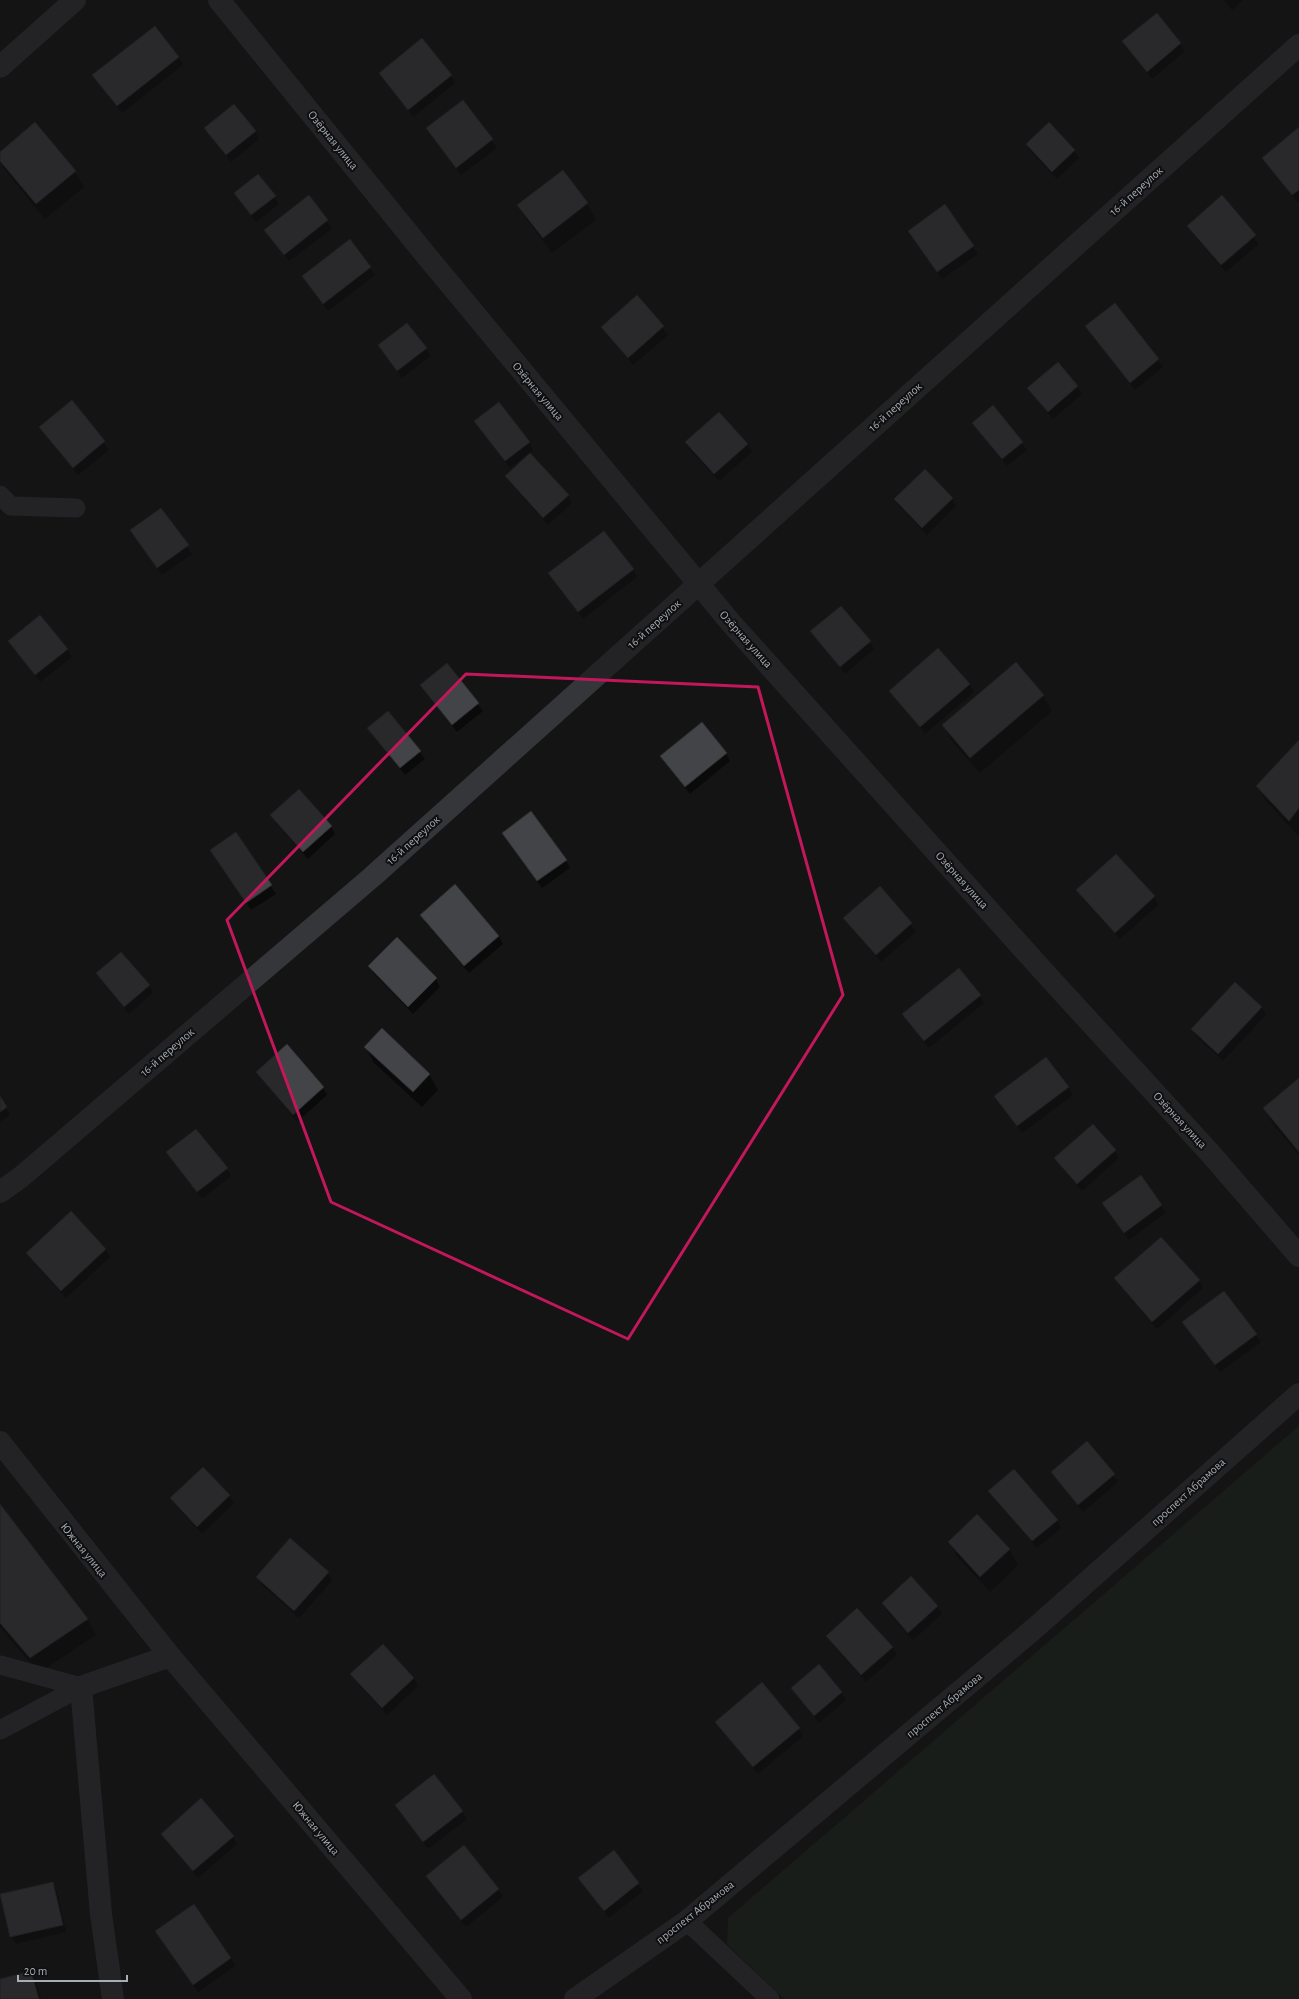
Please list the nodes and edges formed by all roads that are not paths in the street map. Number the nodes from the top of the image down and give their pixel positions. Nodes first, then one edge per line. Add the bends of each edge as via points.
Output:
1 (75, 0) edge
2 (219, 0) edge
3 (1299, 45) edge
4 (0, 67) edge
5 (0, 495) edge
6 (76, 508) dead end
7 (698, 584) junction
8 (0, 1192) edge
9 (1299, 1256) edge
10 (1299, 1394) edge
11 (0, 1442) edge
12 (170, 1656) junction
13 (0, 1665) edge
14 (81, 1687) junction
15 (0, 1730) edge
16 (686, 1921) junction
17 (113, 1999) edge
18 (461, 1999) edge
19 (575, 1999) edge
20 (770, 1999) edge

1 - 4 street
2 - 7 street, Озёрная улица
3 - 7 street, 16-й переулок
5 - 6 lane via 12,506
7 - 8 street, 16-й переулок via 372,877 21,1177
7 - 9 street, Озёрная улица via 1045,973 1210,1153
10 - 16 street, проспект Абрамова via 1035,1628
11 - 12 street, Южная улица
12 - 14 street
12 - 18 street, Южная улица
13 - 14 lane
14 - 15 lane
14 - 17 street via 101,1914
16 - 19 street, проспект Абрамова
16 - 20 lane

